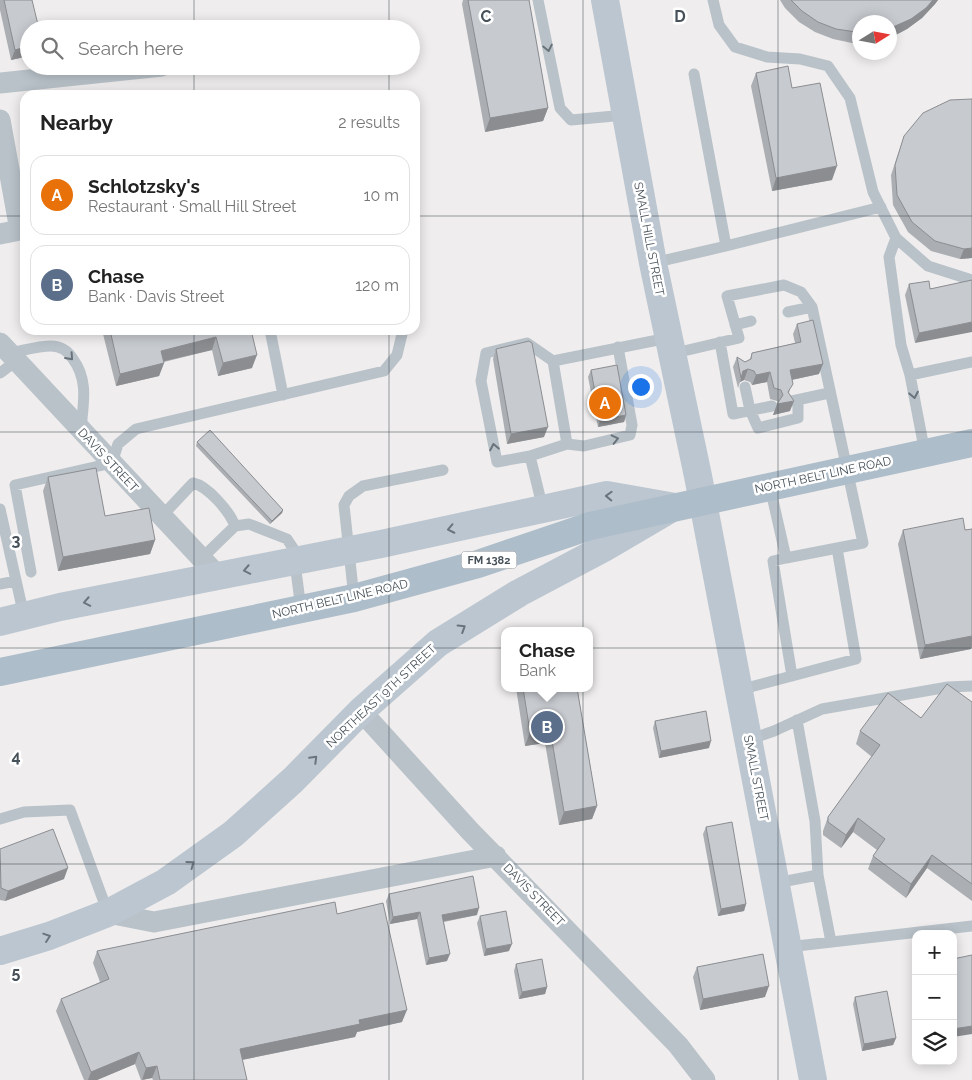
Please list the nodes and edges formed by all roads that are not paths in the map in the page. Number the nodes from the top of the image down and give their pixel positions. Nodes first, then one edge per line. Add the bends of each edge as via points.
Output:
1 (538, 0) edge
2 (604, 0) edge
3 (713, 0) edge
4 (694, 74) dead end
5 (76, 75) edge
6 (0, 83) edge
7 (625, 115) junction
8 (0, 120) edge
9 (881, 208) junction
10 (10, 232) edge
11 (896, 238) junction
12 (726, 246) junction
13 (653, 263) junction
14 (972, 280) edge
15 (812, 307) junction
16 (788, 312) dead end
17 (751, 321) dead end
18 (735, 325) junction
19 (271, 335) edge
20 (402, 335) edge
21 (720, 342) junction
22 (670, 346) junction
23 (618, 347) junction
24 (6, 357) edge
25 (553, 361) junction
26 (972, 362) edge
27 (910, 376) junction
28 (746, 387) dead end
29 (829, 393) junction
30 (283, 395) junction
31 (772, 406) dead end
32 (750, 410) junction
33 (81, 430) junction
34 (972, 443) edge
35 (567, 444) junction
36 (925, 453) junction
37 (530, 456) junction
38 (112, 463) junction
39 (442, 470) dead end
40 (847, 470) junction
41 (770, 487) junction
42 (701, 489) junction
43 (674, 507) junction
44 (0, 509) edge
45 (543, 509) junction
46 (162, 516) junction
47 (235, 526) junction
48 (837, 548) junction
49 (349, 550) junction
50 (786, 558) junction
51 (294, 561) junction
52 (209, 567) junction
53 (31, 572) dead end
54 (16, 581) junction
55 (0, 584) edge
56 (354, 598) junction
57 (302, 609) junction
58 (12, 619) edge
59 (0, 672) edge
60 (792, 676) junction
61 (972, 686) edge
62 (739, 690) junction
63 (361, 711) junction
64 (797, 720) junction
65 (748, 740) junction
66 (0, 819) edge
67 (496, 856) junction
68 (818, 875) junction
69 (776, 883) junction
70 (108, 913) junction
71 (972, 926) edge
72 (831, 942) junction
73 (788, 947) junction
74 (0, 951) edge
75 (705, 1080) edge
76 (813, 1080) edge

1 -> 7 lane via 560,108 571,120
2 - 7 street, SMALL HILL STREET
3 - 9 lane via 719,25 735,47 767,57 828,66 850,98 873,192
4 - 12 lane
5 - 6 street
7 - 13 street, SMALL HILL STREET
8 - 10 street
9 - 11 lane
9 - 12 lane
11 - 14 lane via 928,266
11 - 27 lane via 889,257 901,345
12 - 13 lane
13 - 22 street, SMALL HILL STREET
15 - 16 lane
15 - 18 lane via 801,292 784,285 728,296
15 - 29 lane
17 - 18 lane
18 - 21 lane via 739,338
19 - 30 lane
20 - 30 lane via 397,355 384,371
21 - 22 lane
21 - 32 lane via 727,358 733,414
22 - 23 lane
22 - 42 street, SMALL HILL STREET
23 - 25 lane
35 -> 23 lane via 584,446 630,435 632,425
24 - 33 street, DAVIS STREET
24 -> 33 lane via 50,346 60,347 70,354 80,368 85,385
25 - 35 lane
37 -> 25 lane via 497,462 481,381 486,353 527,343
26 - 27 lane
27 -> 36 lane
28 - 32 lane
29 - 32 lane via 794,400 798,418 758,428
29 - 40 lane
30 - 38 lane via 136,429 118,444
31 - 32 lane
33 - 38 street, DAVIS STREET
34 - 36 main road, NORTH BELT LINE ROAD
35 - 37 lane
36 - 40 main road, NORTH BELT LINE ROAD
37 - 45 lane
38 - 46 street, DAVIS STREET
38 - 53 lane via 15,485
39 - 49 lane via 363,486 349,496 344,505
40 - 41 main road, NORTH BELT LINE ROAD
40 - 48 lane via 863,543
41 - 42 main road, NORTH BELT LINE ROAD
41 - 50 lane
42 - 43 main road, NORTH BELT LINE ROAD
42 - 62 street, SMALL STREET
43 -> 45 street, NORTH BELT LINE ROAD via 606,494
43 - 56 main road, NORTH BELT LINE ROAD / FM 1382 via 590,526 478,564
63 -> 43 street, NORTHEAST 9TH STREET via 438,643 519,593
44 - 54 lane
45 -> 49 street, NORTH BELT LINE ROAD
46 - 47 lane via 193,484 200,484 230,515
46 - 52 street, DAVIS STREET
47 - 51 lane via 250,524 287,539 293,548
47 - 52 lane
48 - 50 lane
48 - 60 lane via 856,659
49 - 51 street, NORTH BELT LINE ROAD
49 - 56 lane
50 - 60 lane via 772,561
51 -> 52 street, NORTH BELT LINE ROAD
51 - 57 lane
52 -> 58 street, NORTH BELT LINE ROAD
54 - 55 lane
54 - 58 lane
56 - 57 main road, NORTH BELT LINE ROAD / FM 1382
57 - 59 main road, NORTH BELT LINE ROAD / FM 1382
60 - 62 lane
61 - 64 lane via 861,701 822,709
62 - 65 street, SMALL STREET
63 - 67 street, DAVIS STREET
70 -> 63 street, NORTHEAST 9TH STREET via 166,882 233,834 293,780
64 - 65 lane
64 - 68 lane via 815,821
65 - 69 street, SMALL STREET
66 - 70 lane via 24,812 70,810
67 - 70 street via 154,922
67 - 75 street, DAVIS STREET via 678,1045
68 - 69 lane
68 - 72 lane
69 - 73 street, SMALL STREET
74 -> 70 street, NORTHEAST 9TH STREET
71 - 72 lane
72 - 73 lane
73 - 76 street, SMALL STREET

